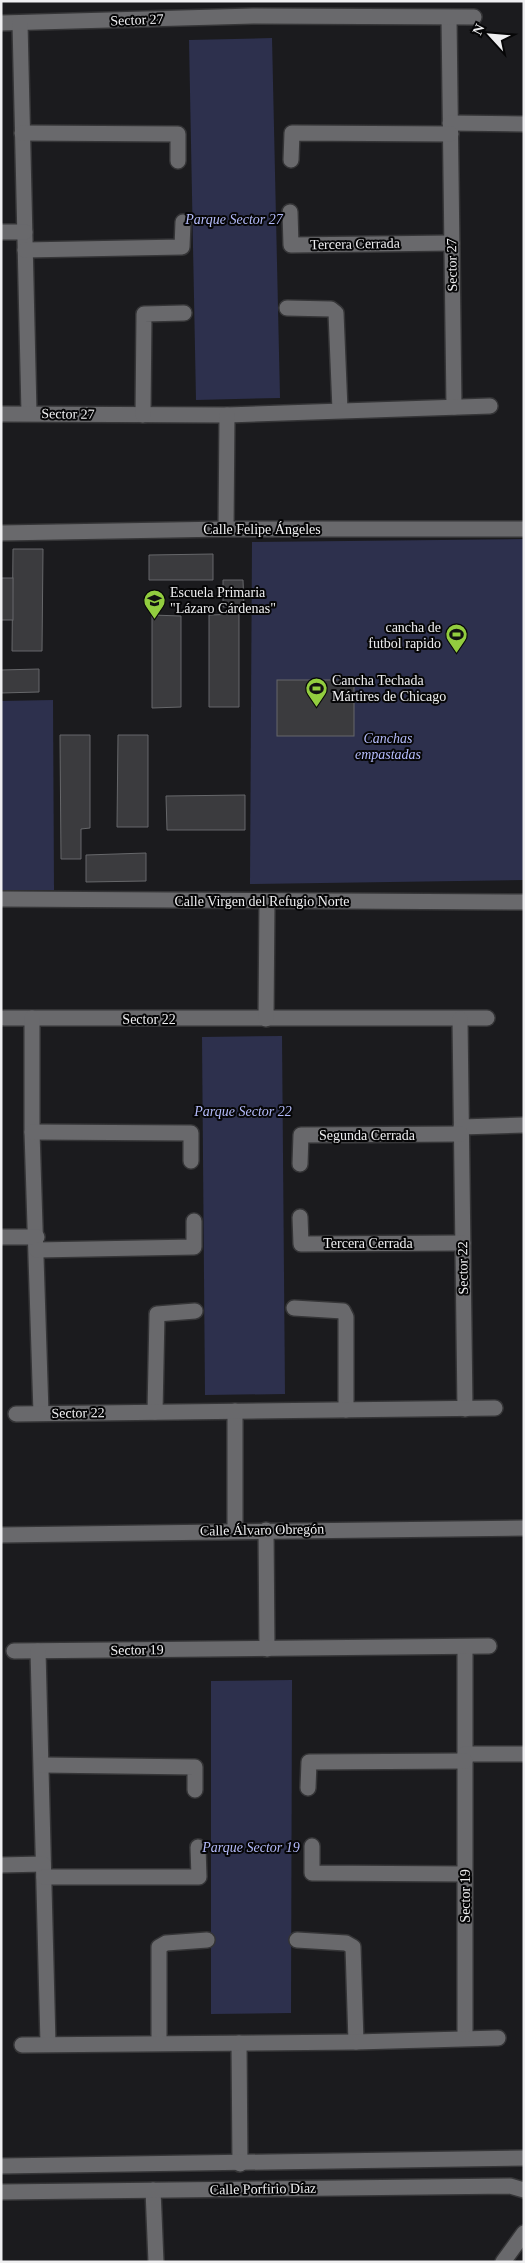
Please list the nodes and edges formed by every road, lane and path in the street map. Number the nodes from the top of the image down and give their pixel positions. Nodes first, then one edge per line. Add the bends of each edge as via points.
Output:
1 (253, 9) edge
2 (474, 17) dead end
3 (449, 18) junction
4 (1, 23) edge
5 (20, 23) junction
6 (524, 124) edge
7 (450, 129) junction
8 (22, 134) junction
9 (291, 160) dead end
10 (178, 161) dead end
11 (290, 212) dead end
12 (183, 222) dead end
13 (1, 232) edge
14 (25, 232) junction
15 (452, 243) junction
16 (25, 250) junction
17 (286, 308) dead end
18 (184, 312) dead end
19 (490, 406) dead end
20 (454, 407) junction
21 (340, 410) junction
22 (29, 413) junction
23 (1, 414) edge
24 (144, 415) junction
25 (227, 415) junction
26 (226, 529) junction
27 (524, 529) edge
28 (1, 533) edge
29 (1, 899) edge
30 (267, 901) junction
31 (524, 902) edge
32 (4, 1018) dead end
33 (32, 1018) junction
34 (486, 1018) dead end
35 (266, 1019) junction
36 (460, 1019) junction
37 (524, 1125) edge
38 (461, 1131) junction
39 (32, 1132) junction
40 (191, 1161) dead end
41 (300, 1164) dead end
42 (300, 1217) dead end
43 (194, 1221) dead end
44 (1, 1237) edge
45 (463, 1243) junction
46 (37, 1244) junction
47 (294, 1308) dead end
48 (195, 1311) dead end
49 (465, 1408) junction
50 (495, 1408) dead end
51 (346, 1410) junction
52 (235, 1411) junction
53 (155, 1412) junction
54 (41, 1413) junction
55 (16, 1414) dead end
56 (524, 1528) edge
57 (235, 1530) junction
58 (266, 1530) junction
59 (1, 1534) edge
60 (489, 1646) dead end
61 (465, 1647) junction
62 (267, 1649) junction
63 (14, 1651) dead end
64 (38, 1651) junction
65 (524, 1754) edge
66 (465, 1758) junction
67 (42, 1765) junction
68 (308, 1788) dead end
69 (195, 1790) dead end
70 (312, 1846) dead end
71 (198, 1848) dead end
72 (1, 1865) edge
73 (44, 1870) junction
74 (465, 1874) junction
75 (207, 1940) dead end
76 (297, 1940) dead end
77 (465, 2038) junction
78 (498, 2038) dead end
79 (356, 2042) junction
80 (159, 2043) junction
81 (239, 2043) junction
82 (48, 2044) junction
83 (22, 2045) dead end
84 (524, 2158) edge
85 (240, 2164) junction
86 (1, 2166) edge
87 (153, 2190) junction
88 (524, 2190) edge
89 (1, 2192) edge
90 (524, 2232) edge
91 (156, 2262) edge
92 (503, 2262) edge

1 - 3 street, Sector 27
1 - 5 street, Sector 27
2 - 3 street, Sector 27
3 - 7 street, Sector 27
4 - 5 street, Sector 27
5 - 8 street, Sector 27
6 - 7 street
7 - 9 street via 292,133
7 - 15 street, Sector 27
8 - 10 street via 178,134
8 - 14 street, Sector 27
11 - 15 street, Tercera Cerrada via 291,245
12 - 16 street via 182,247
13 - 14 street
14 - 16 street, Sector 27
15 - 20 street, Sector 27
16 - 22 street, Sector 27
17 - 21 street via 331,309 336,313
18 - 24 street via 144,314
19 - 20 street, Sector 27
20 - 21 street, Sector 27
21 - 25 street, Sector 27
22 - 23 street, Sector 27
22 - 24 street, Sector 27
24 - 25 street, Sector 27
25 - 26 street
26 - 27 street, Calle Felipe Ángeles
26 - 28 street, Calle Felipe Ángeles
29 - 30 street, Calle Virgen del Refugio Norte
30 - 31 street, Calle Virgen del Refugio Norte
30 - 35 street
32 - 33 street, Sector 22
33 - 35 street, Sector 22
33 - 39 street, Sector 22
34 - 36 street, Sector 22
35 - 36 street, Sector 22
36 - 38 street, Sector 22
37 - 38 street
38 - 41 street, Segunda Cerrada via 301,1135
38 - 45 street, Sector 22
39 - 40 street via 191,1133
39 - 46 street, Sector 22
42 - 45 street, Tercera Cerrada via 300,1244
43 - 46 street via 194,1247
44 - 46 street
45 - 49 street, Sector 22
46 - 54 street, Sector 22
47 - 51 street via 343,1311 346,1317
48 - 53 street via 157,1314
49 - 50 street, Sector 22
49 - 51 street, Sector 22
51 - 52 street, Sector 22
52 - 53 street, Sector 22
52 - 57 street
53 - 54 street, Sector 22
54 - 55 street, Sector 22
56 - 58 street, Calle Álvaro Obregón
57 - 58 street, Calle Álvaro Obregón
57 - 59 street, Calle Álvaro Obregón
58 - 62 street
60 - 61 street, Sector 19
61 - 62 street, Sector 19
61 - 66 street, Sector 19
62 - 64 street, Sector 19
63 - 64 street, Sector 19
64 - 67 street
65 - 66 street
66 - 68 street via 309,1762
66 - 74 street, Sector 19
67 - 69 street via 195,1767
67 - 73 street
70 - 74 street via 312,1873
71 - 73 street via 199,1877
72 - 73 street
73 - 82 street
74 - 77 street, Sector 19
75 - 80 street via 166,1943 160,1947
76 - 79 street via 346,1943 353,1947
77 - 78 street
77 - 79 street
79 - 81 street
80 - 81 street
80 - 82 street
81 - 85 street
82 - 83 street
84 - 85 street, Calle Porfirio Díaz
85 - 86 street, Calle Porfirio Díaz
87 - 88 street, Calle Porfirio Díaz via 510,2186
87 - 89 street, Calle Porfirio Díaz
87 - 91 street
90 - 92 street

